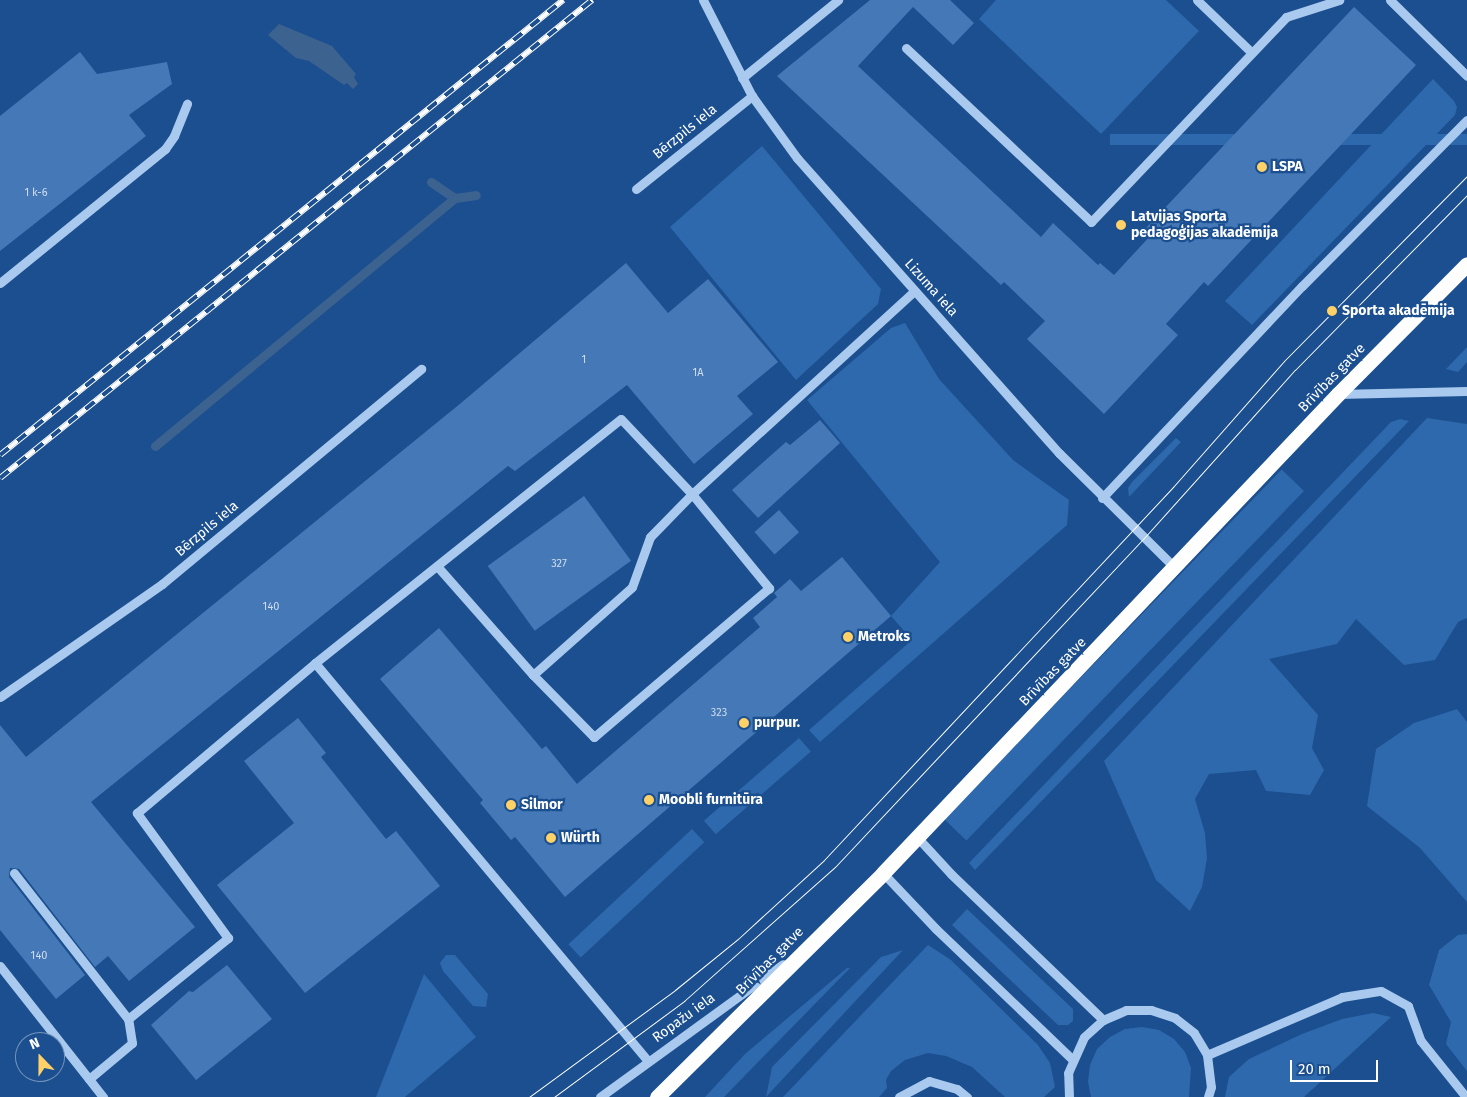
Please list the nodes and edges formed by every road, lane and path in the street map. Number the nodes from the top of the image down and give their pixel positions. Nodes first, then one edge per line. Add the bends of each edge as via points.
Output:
1 (703, 0) edge
2 (838, 0) edge
3 (1197, 0) edge
4 (1339, 0) edge
5 (1390, 0) edge
6 (906, 48) dead end
7 (1251, 52) junction
8 (1467, 76) edge
9 (742, 78) junction
10 (752, 96) junction
11 (187, 104) dead end
12 (1467, 120) edge
13 (636, 189) dead end
14 (1467, 264) edge
15 (0, 283) edge
16 (914, 290) junction
17 (421, 369) dead end
18 (1467, 391) edge
19 (1338, 394) junction
20 (692, 494) junction
21 (1102, 498) junction
22 (437, 566) junction
23 (1174, 567) junction
24 (316, 663) junction
25 (533, 675) junction
26 (0, 697) edge
27 (917, 838) junction
28 (14, 873) dead end
29 (883, 873) junction
30 (810, 945) junction
31 (0, 966) edge
32 (128, 1019) junction
33 (1103, 1020) junction
34 (1207, 1055) junction
35 (1072, 1059) junction
36 (648, 1061) junction
37 (89, 1080) junction
38 (103, 1097) edge
39 (600, 1097) edge
40 (657, 1097) edge
41 (899, 1097) edge
42 (967, 1097) edge
43 (1069, 1097) edge
44 (1208, 1097) edge
45 (1466, 1097) edge

1 - 9 street, Lizuma iela
2 - 9 street
3 - 7 street
4 - 7 street via 1286,17
5 - 8 street
6 - 7 street via 1091,222
9 - 10 street, Lizuma iela
10 - 13 street, Bērzpils iela
10 - 16 street, Lizuma iela via 797,158
11 - 15 street via 174,136 164,148
12 - 21 street via 1302,286
14 - 19 highway, Brīvības gatve
16 - 20 street
16 - 21 street, Lizuma iela
17 - 26 street, Bērzpils iela via 162,584
18 - 19 street
19 - 23 highway, Brīvības gatve
20 - 22 street via 621,419
20 - 25 street via 650,537 632,587
20 - 25 street via 769,588 594,736
21 - 23 street, Lizuma iela
22 - 24 street
22 - 25 street
23 - 27 highway, Brīvības gatve
24 - 32 street via 137,813 228,938
24 - 36 street
27 - 29 highway, Brīvības gatve
27 - 33 street
28 - 32 street
29 - 30 highway, Brīvības gatve
29 - 35 street via 936,929
30 - 36 street, Ropažu iela
30 - 40 highway, Brīvības gatve
31 - 37 street
32 - 37 street via 132,1043
33 - 34 street via 1126,1010 1151,1010 1175,1018 1194,1034
33 - 35 street via 1084,1037
34 - 44 street via 1212,1087
34 - 45 street via 1342,997 1382,991 1408,1006 1421,1041
35 - 43 street via 1067,1083
36 - 39 street, Ropažu iela
37 - 38 street
41 - 42 street via 929,1081 957,1089

